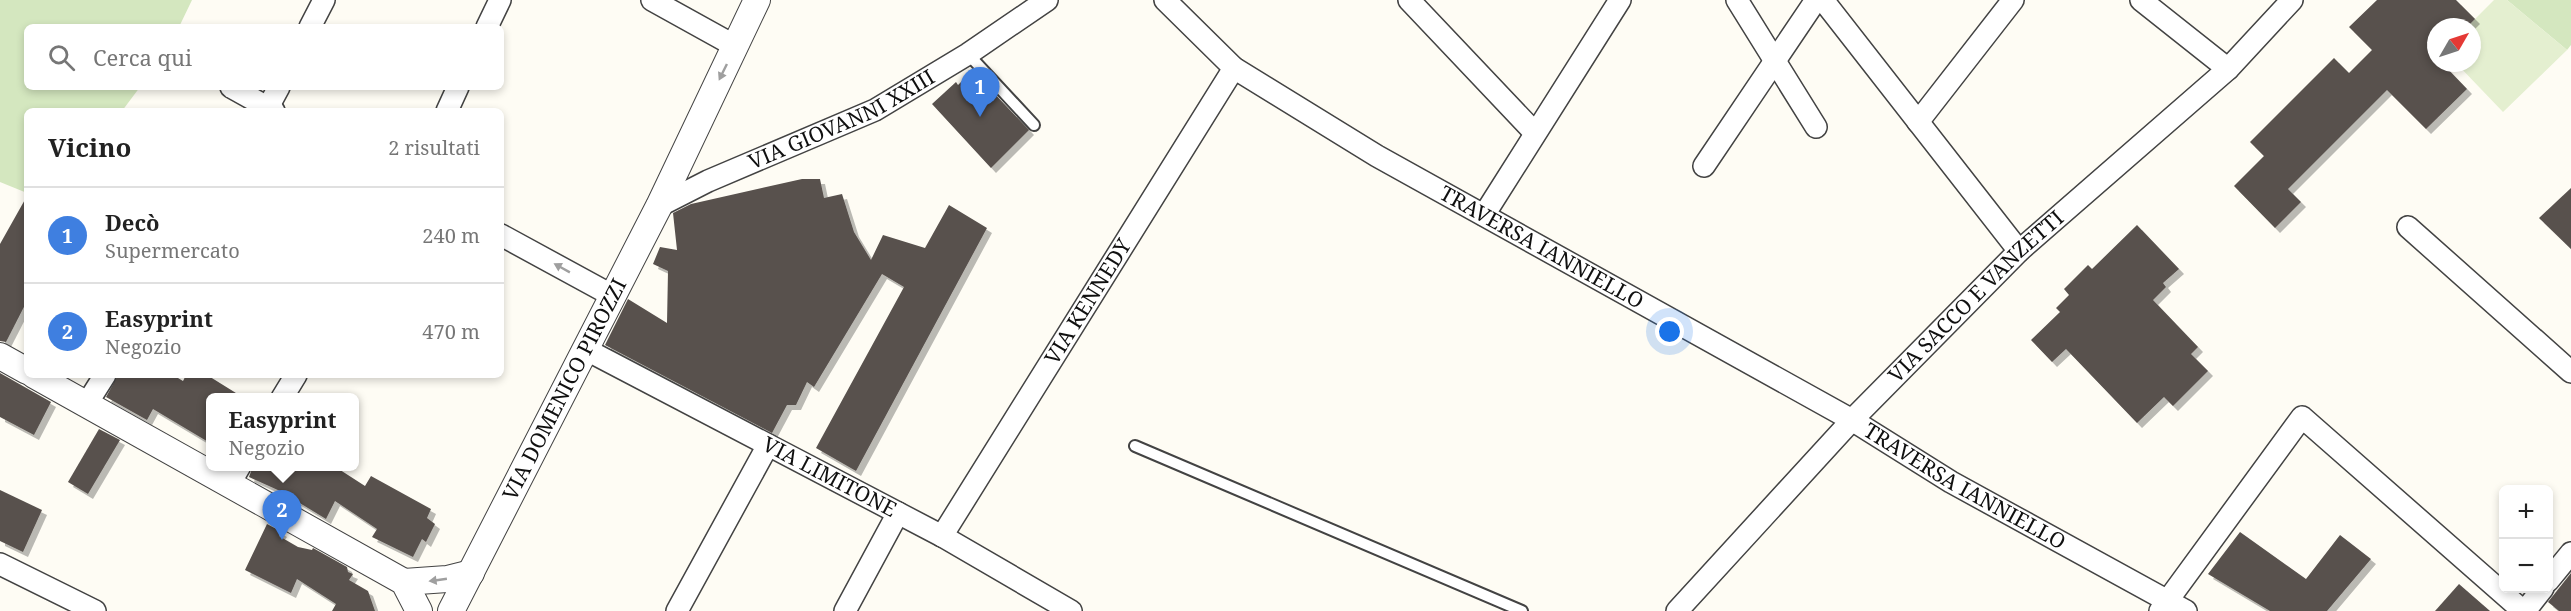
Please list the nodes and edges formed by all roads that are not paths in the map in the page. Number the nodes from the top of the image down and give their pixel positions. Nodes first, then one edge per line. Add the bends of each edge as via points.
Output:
1 (324, 0) edge
2 (500, 0) edge
3 (652, 0) edge
4 (757, 0) edge
5 (1047, 0) edge
6 (1165, 0) edge
7 (1409, 0) edge
8 (1620, 0) edge
9 (1737, 0) edge
10 (1816, 0) edge
11 (1823, 0) edge
12 (2013, 0) edge
13 (2141, 0) edge
14 (2292, 0) edge
15 (312, 24) edge
16 (488, 24) edge
17 (735, 46) junction
18 (968, 54) junction
19 (1774, 60) junction
20 (1234, 68) junction
21 (2228, 69) junction
22 (236, 90) edge
23 (278, 90) edge
24 (458, 90) edge
25 (266, 108) edge
26 (270, 108) edge
27 (448, 108) edge
28 (1918, 122) junction
29 (1034, 125) dead end
30 (1816, 127) dead end
31 (1536, 133) junction
32 (1704, 166) dead end
33 (660, 206) junction
34 (1484, 215) junction
35 (2408, 227) dead end
36 (504, 237) edge
37 (2019, 251) junction
38 (613, 296) junction
39 (585, 349) junction
40 (0, 356) edge
41 (24, 369) edge
42 (2571, 372) edge
43 (39, 378) edge
44 (103, 378) edge
45 (294, 378) edge
46 (285, 393) edge
47 (86, 405) junction
48 (1852, 420) junction
49 (768, 445) junction
50 (1135, 446) dead end
51 (206, 463) edge
52 (234, 476) edge
53 (898, 513) junction
54 (942, 536) junction
55 (2571, 553) edge
56 (0, 564) edge
57 (2553, 575) edge
58 (2539, 593) edge
59 (457, 599) edge
60 (418, 601) edge
61 (2163, 605) edge
62 (94, 611) edge
63 (677, 611) edge
64 (845, 611) edge
65 (1071, 611) edge
66 (1522, 611) edge
67 (1677, 611) edge
68 (2186, 611) edge
69 (2524, 611) edge

1 - 15 street
2 - 16 street
3 - 17 street
4 - 17 street, VIA DOMENICO PIROZZI
5 - 18 street, VIA GIOVANNI XXIII
6 - 20 street, TRAVERSA IANNIELLO
7 - 31 street
8 - 31 street
9 - 19 street
10 - 19 street
11 - 28 street
12 - 28 street
13 - 21 street
14 - 21 street, VIA SACCO E VANZETTI
17 -> 33 street, VIA DOMENICO PIROZZI
18 - 29 lane
18 - 33 street, VIA GIOVANNI XXIII via 875,110 708,181
19 - 30 street
19 - 32 street
20 - 34 street, TRAVERSA IANNIELLO via 1377,156
20 - 54 street, VIA KENNEDY
21 - 37 street, VIA SACCO E VANZETTI
22 - 25 street
23 - 26 street
24 - 27 street
28 - 37 street
31 - 34 street
33 - 38 street, VIA DOMENICO PIROZZI
34 - 48 street, TRAVERSA IANNIELLO
35 - 42 street
38 -> 36 street
37 - 48 street, VIA SACCO E VANZETTI
38 - 39 street, VIA DOMENICO PIROZZI
39 - 49 street, VIA LIMITONE
39 - 59 street, VIA DOMENICO PIROZZI
40 - 41 street
43 - 47 street
44 - 47 street
45 - 46 street
47 - 51 street
48 - 61 street, TRAVERSA IANNIELLO
48 - 67 street, VIA SACCO E VANZETTI
49 - 53 street, VIA LIMITONE
49 - 63 street
50 - 66 lane
52 - 60 street
53 - 54 street, VIA LIMITONE
53 - 64 street
54 - 65 street, VIA LIMITONE
55 - 57 street
56 - 62 street
58 - 69 street
59 -> 60 street via 424,582
61 - 68 street, TRAVERSA IANNIELLO
61 - 69 street via 2302,417

